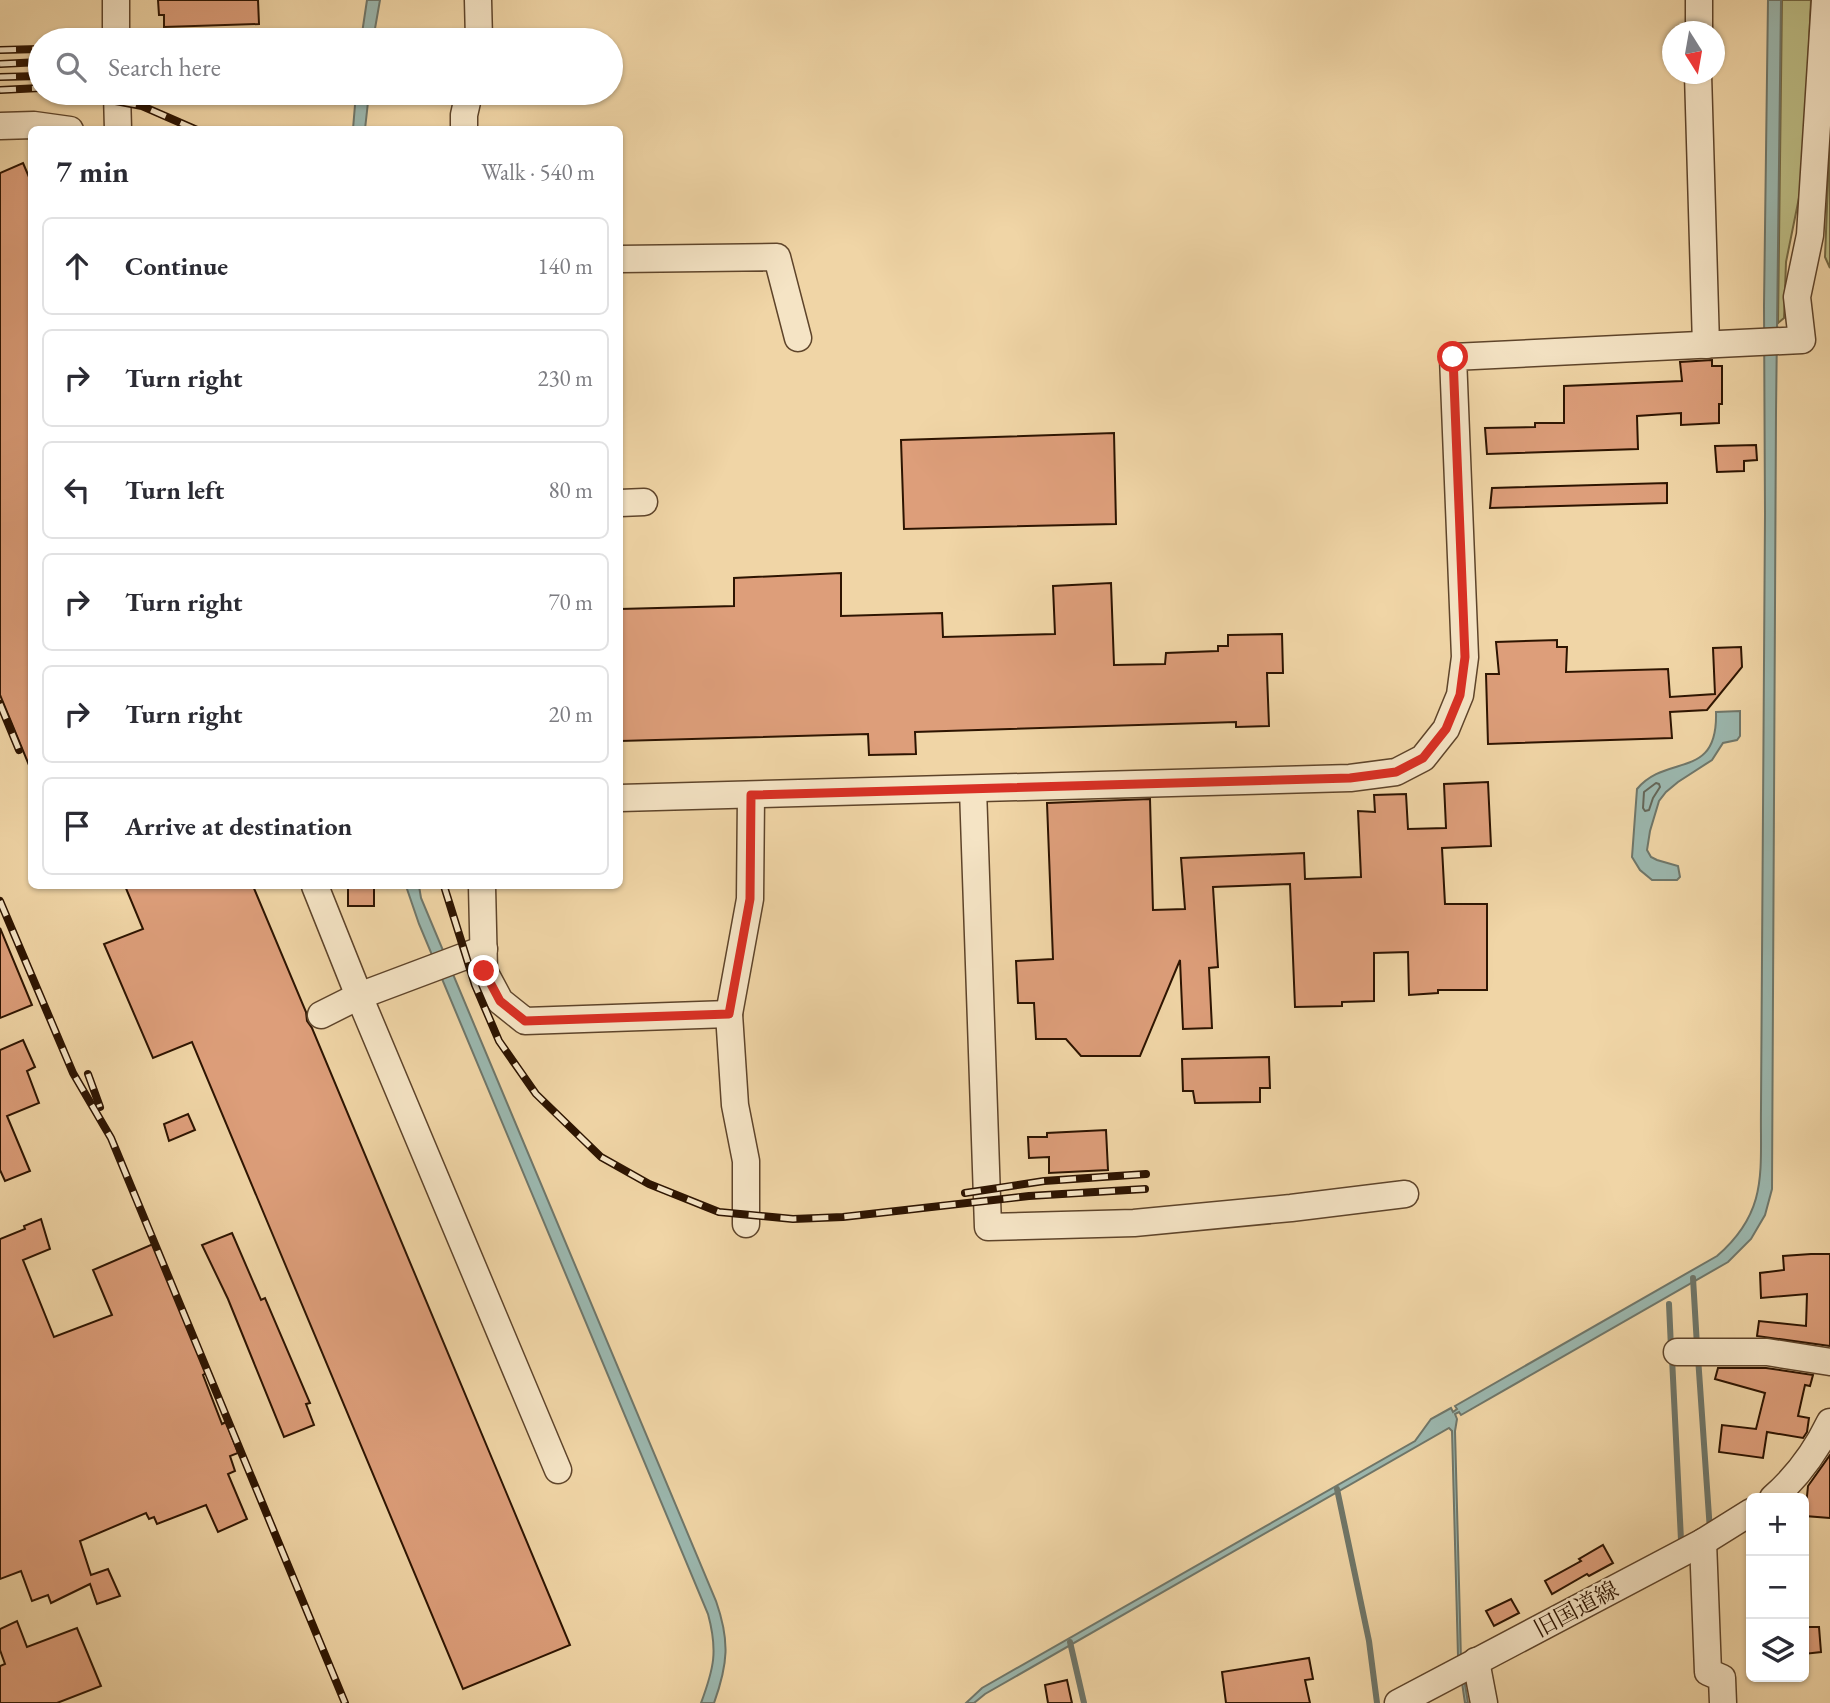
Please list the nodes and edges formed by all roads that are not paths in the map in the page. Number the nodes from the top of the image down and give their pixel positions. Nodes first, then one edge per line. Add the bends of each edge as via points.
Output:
1 (116, 0) edge
2 (478, 0) edge
3 (1699, 0) edge
4 (1825, 0) edge
5 (1699, 21) edge
6 (116, 28) edge
7 (479, 28) edge
8 (1698, 84) edge
9 (117, 105) edge
10 (466, 105) edge
11 (0, 125) edge
12 (41, 126) edge
13 (118, 126) edge
14 (464, 126) edge
15 (623, 259) edge
16 (798, 338) dead end
17 (1706, 345) junction
18 (972, 789) junction
19 (751, 795) junction
20 (623, 798) edge
21 (316, 889) edge
22 (482, 889) edge
23 (484, 949) junction
24 (359, 996) junction
25 (321, 1014) dead end
26 (729, 1014) junction
27 (1405, 1194) dead end
28 (746, 1224) dead end
29 (1676, 1352) dead end
30 (1830, 1362) edge
31 (1830, 1422) edge
32 (558, 1470) dead end
33 (1778, 1493) edge
34 (1746, 1515) edge
35 (1703, 1542) junction
36 (1476, 1661) junction
37 (1398, 1703) edge
38 (1484, 1703) edge
39 (1723, 1703) edge

1 - 6 street
2 - 7 street
3 - 5 street
4 - 17 street via 1810,235 1797,297 1802,340
8 - 17 street
9 - 13 street
10 - 14 street
11 - 12 street
15 - 16 street via 777,257
17 - 18 street via 1453,357 1465,657 1460,695 1446,729 1423,758 1396,772 1350,778
18 - 19 street
18 - 27 street via 988,1227 1134,1223
19 - 20 street
19 - 26 street via 750,899
21 - 24 street
22 - 23 street
23 - 24 street
23 - 26 street via 484,971 500,1001 525,1021
24 - 25 street
24 - 32 street
26 - 28 street via 735,1105 746,1161
29 - 30 street via 1767,1352
31 - 33 street via 1818,1447
34 - 35 street, 旧国道線
35 - 36 street, 旧国道線
35 - 39 street via 1707,1672 1722,1678
36 - 37 street, 旧国道線
36 - 38 street

